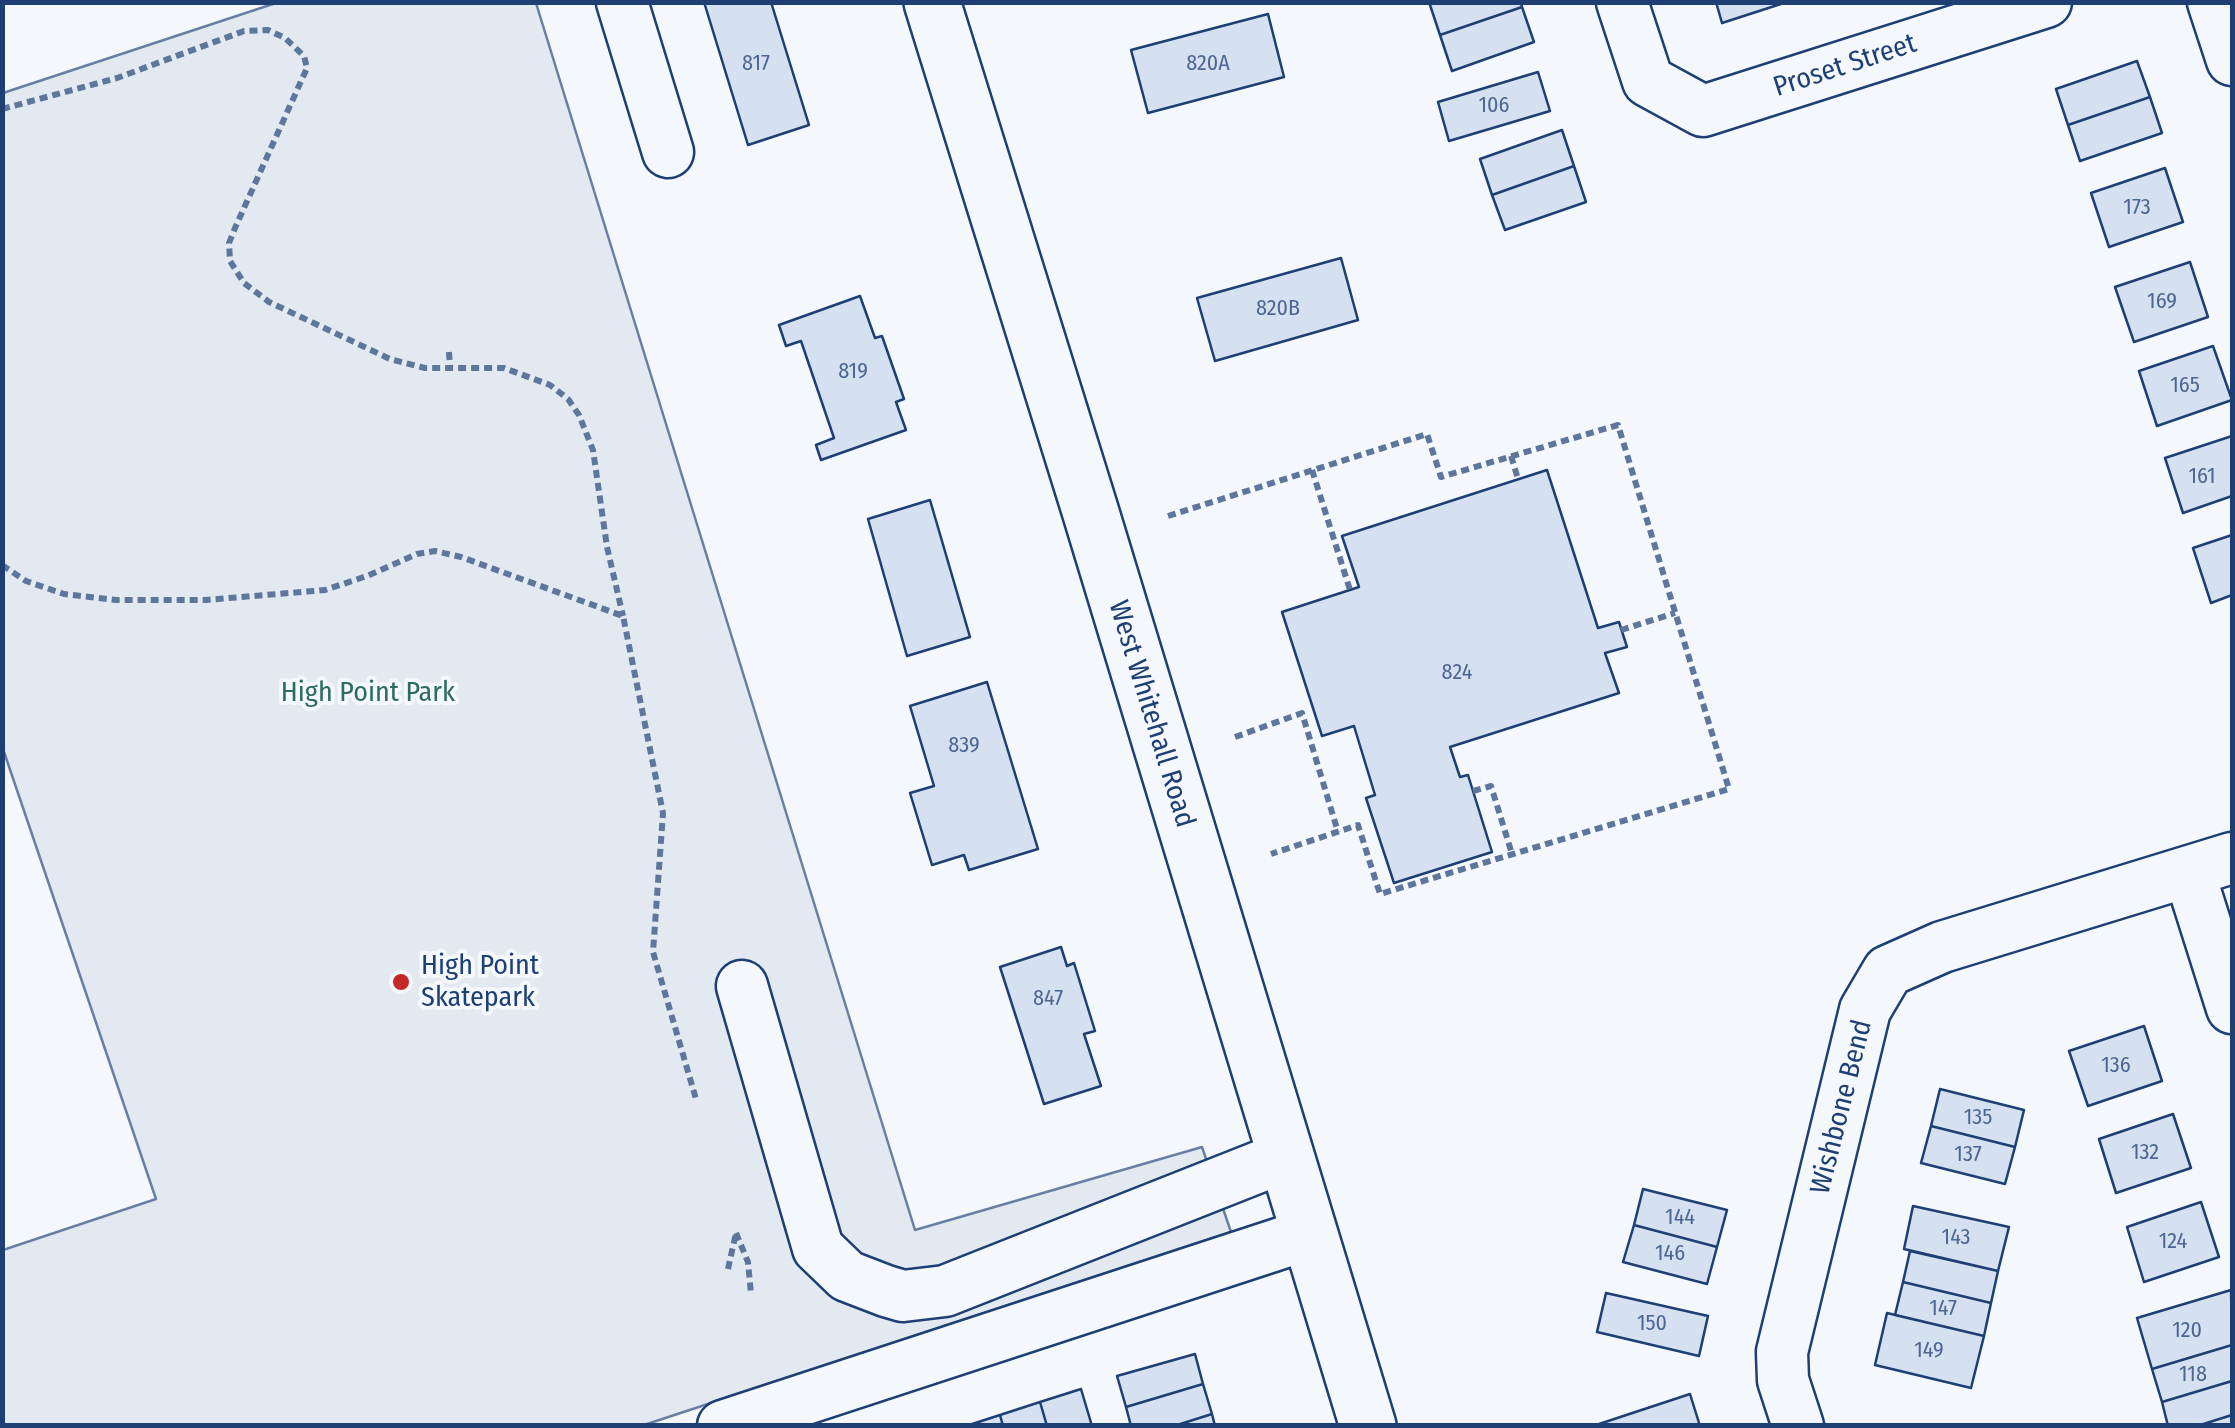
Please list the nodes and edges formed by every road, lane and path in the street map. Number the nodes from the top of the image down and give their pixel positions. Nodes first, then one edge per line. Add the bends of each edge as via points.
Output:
1 (622, 2) edge
2 (932, 2) edge
3 (1622, 2) edge
4 (2046, 2) edge
5 (2213, 2) edge
6 (2232, 60) edge
7 (2, 109) edge
8 (668, 152) dead end
9 (448, 352) dead end
10 (450, 367) junction
11 (1511, 456) junction
12 (1312, 470) junction
13 (1518, 479) dead end
14 (1168, 516) dead end
15 (2, 565) edge
16 (1350, 590) dead end
17 (1676, 614) junction
18 (622, 616) junction
19 (1621, 630) dead end
20 (1235, 736) dead end
21 (1473, 792) dead end
22 (1338, 832) junction
23 (1271, 854) dead end
24 (1512, 854) junction
25 (2211, 865) edge
26 (742, 986) dead end
27 (2232, 1008) edge
28 (696, 1099) dead end
29 (1284, 1158) junction
30 (1308, 1234) junction
31 (728, 1269) dead end
32 (751, 1294) dead end
33 (723, 1426) edge
34 (1368, 1426) edge
35 (1798, 1426) edge

1 - 8 street
2 - 29 main road, West Whitehall Road
3 - 4 street, Proset Street via 1648,81 1702,111
5 - 6 street
7 - 10 path via 116,78 244,31 268,30 285,38 307,68 235,228 230,260 244,283 295,315 401,362
9 - 10 path
10 - 18 path via 504,368 568,399 593,450
11 - 12 path via 1441,477 1427,434
11 - 13 path
11 - 17 path via 1618,425
12 - 14 path
12 - 16 path
15 - 18 path via 26,582 75,596 206,600 325,590 435,551
17 - 19 path
17 - 24 path via 1729,789
18 - 28 path via 662,813 653,952
20 - 22 path via 1302,713
21 - 24 path via 1491,786
22 - 23 path
22 - 24 path via 1358,825 1380,894
25 - 27 street
25 - 35 street, Wishbone Bend via 1942,948 1888,971 1865,1010 1782,1352
26 - 29 street via 818,1248 847,1276 886,1291 945,1291
29 - 30 main road, West Whitehall Road
30 - 33 street
30 - 34 main road, West Whitehall Road
31 - 32 path via 736,1232

